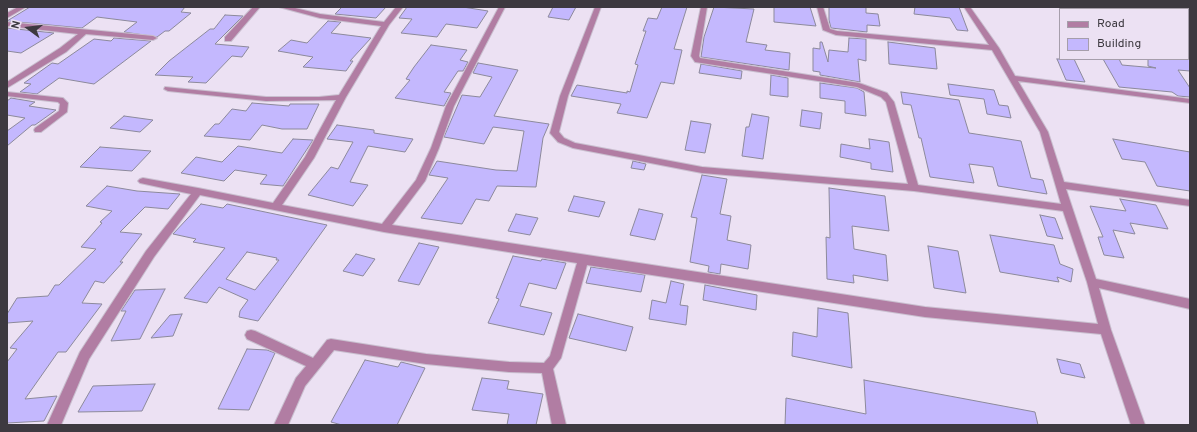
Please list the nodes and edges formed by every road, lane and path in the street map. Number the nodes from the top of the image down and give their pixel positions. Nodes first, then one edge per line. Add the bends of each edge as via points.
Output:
1 (23, 7) edge
2 (256, 7) edge
3 (282, 7) edge
4 (400, 7) edge
5 (502, 7) edge
6 (598, 7) edge
7 (704, 7) edge
8 (820, 7) edge
9 (966, 7) edge
10 (7, 16) edge
11 (7, 24) edge
12 (386, 24) junction
13 (84, 32) junction
14 (153, 38) dead end
15 (228, 39) dead end
16 (995, 48) junction
17 (1013, 78) junction
18 (7, 86) edge
19 (168, 89) dead end
20 (7, 94) edge
21 (342, 97) junction
22 (1190, 101) edge
23 (38, 130) dead end
24 (143, 181) dead end
25 (1060, 185) junction
26 (914, 188) junction
27 (198, 192) junction
28 (1190, 203) edge
29 (275, 207) junction
30 (1067, 208) junction
31 (384, 228) junction
32 (583, 260) junction
33 (1092, 282) junction
34 (1190, 304) edge
35 (1105, 330) junction
36 (250, 335) dead end
37 (314, 364) junction
38 (547, 368) junction
39 (54, 425) edge
40 (282, 425) edge
41 (559, 425) edge
42 (1138, 425) edge

1 - 10 street
2 - 15 street
3 - 12 street via 320,16
4 - 12 street
5 - 31 street via 450,106 420,181
6 - 26 street via 564,96 554,133 561,140 573,146 702,170
7 - 26 street via 695,56 698,60 859,85 884,95 890,102
8 - 16 street via 827,30 836,33
9 - 16 street
11 - 13 street
12 - 21 street
13 - 14 street
13 - 18 street via 63,50
16 - 17 street
17 - 22 street
17 - 25 street via 1044,132
19 - 21 street via 266,99
20 - 23 street via 60,100 64,103 63,112
21 - 29 street via 309,158
24 - 27 street
25 - 28 street
25 - 30 street
26 - 30 street
27 - 29 street
27 - 39 street via 150,254 84,356
29 - 31 street
30 - 33 street
31 - 32 street
32 - 35 street via 925,312
32 - 38 street via 558,351
33 - 34 street
33 - 35 street
35 - 42 street
36 - 37 street
37 - 38 street via 331,344 426,359
37 - 40 street via 300,382
38 - 41 street

